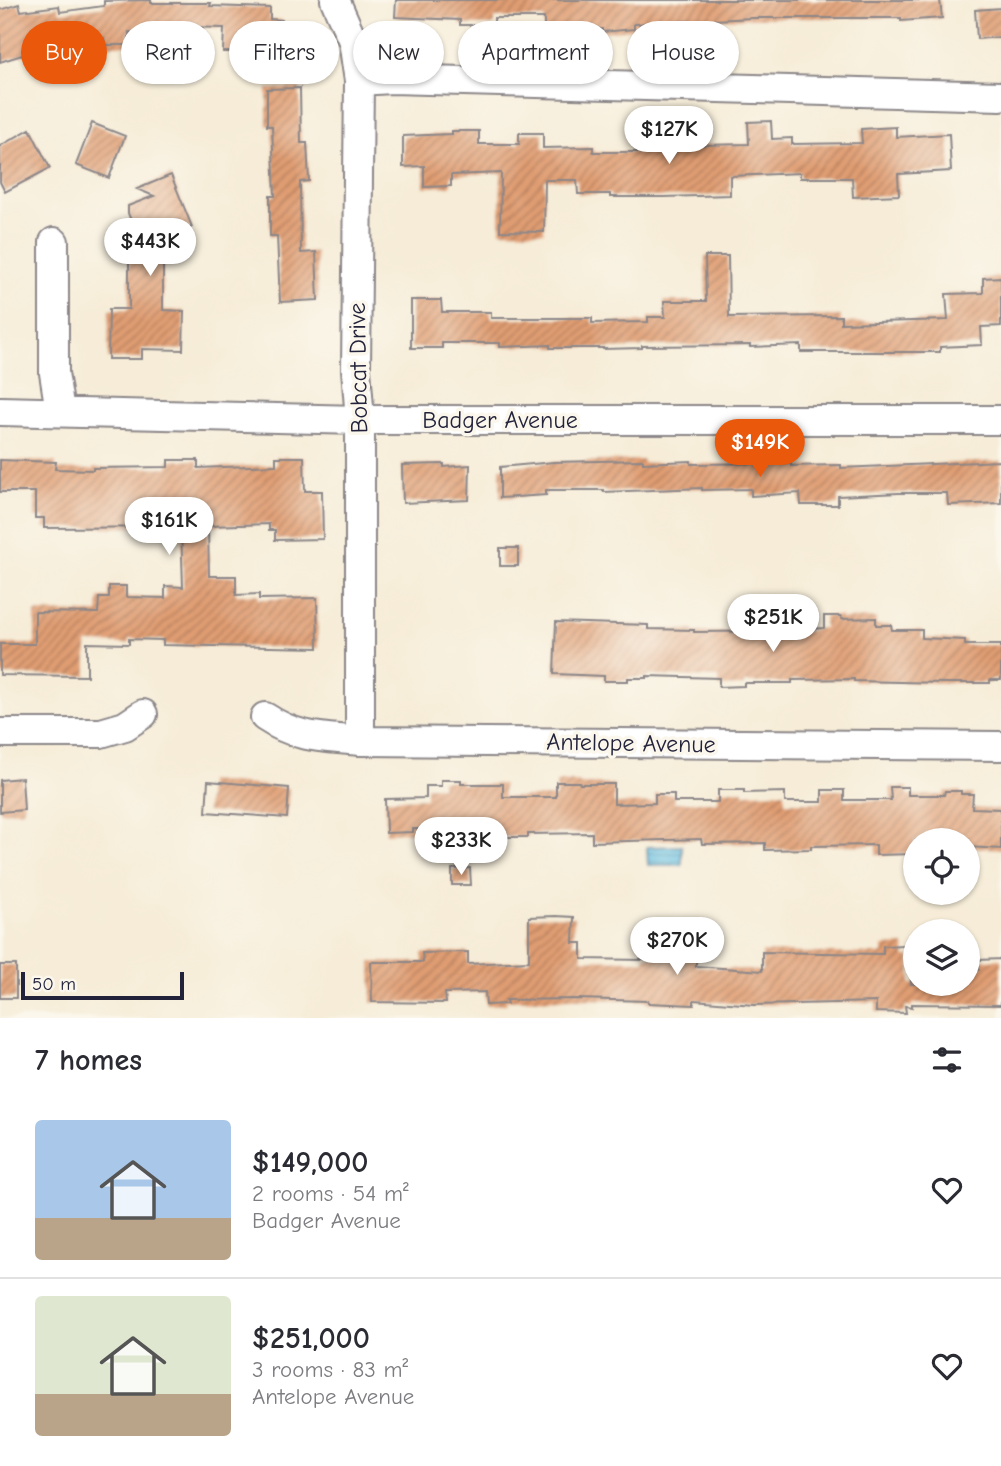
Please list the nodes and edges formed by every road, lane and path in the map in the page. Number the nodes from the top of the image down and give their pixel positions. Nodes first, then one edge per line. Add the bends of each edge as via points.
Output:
1 (335, 0) edge
2 (353, 41) edge
3 (444, 80) edge
4 (359, 84) edge
5 (1001, 96) edge
6 (54, 242) dead end
7 (0, 411) edge
8 (60, 411) junction
9 (360, 420) junction
10 (1001, 420) edge
11 (143, 714) dead end
12 (265, 717) dead end
13 (0, 733) edge
14 (360, 741) junction
15 (1001, 746) edge

1 - 2 street, Bobcat Drive
3 - 5 street
4 - 9 street, Bobcat Drive via 356,369
6 - 8 street via 54,373
7 - 8 street, Badger Avenue
8 - 9 street, Badger Avenue
9 - 10 street, Badger Avenue
9 - 14 street, Bobcat Drive
11 - 13 street via 125,726 101,733
12 - 14 street, Antelope Avenue via 284,729 310,736
14 - 15 street, Antelope Avenue

